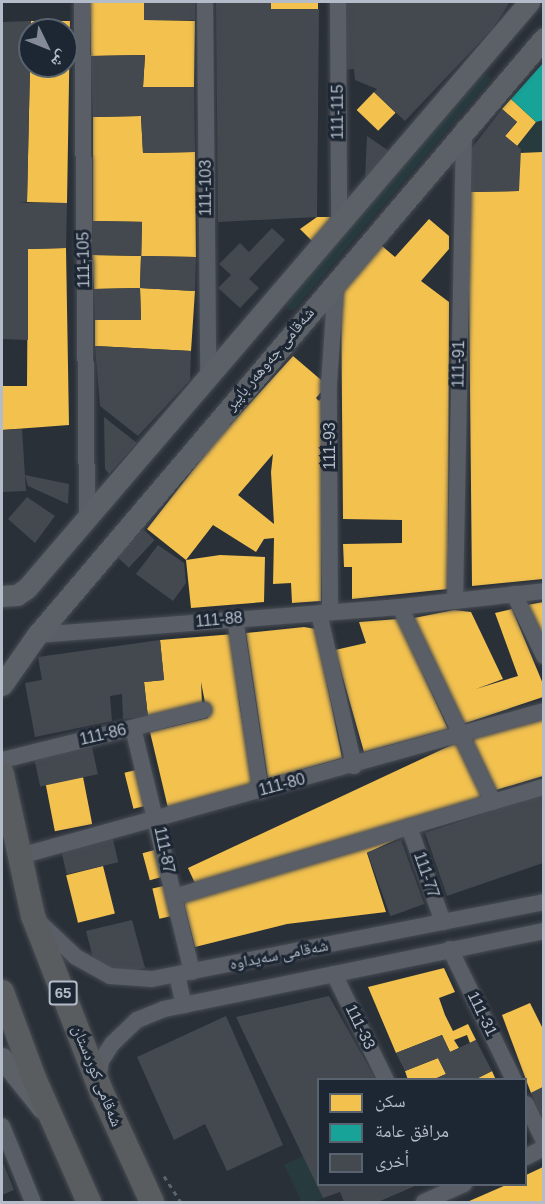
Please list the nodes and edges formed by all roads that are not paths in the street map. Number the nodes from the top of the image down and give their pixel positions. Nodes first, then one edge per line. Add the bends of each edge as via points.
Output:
1 (82, 2) edge
2 (205, 2) edge
3 (338, 2) edge
4 (529, 2) edge
5 (543, 38) edge
6 (464, 127) junction
7 (339, 224) junction
8 (336, 280) junction
9 (263, 313) junction
10 (287, 338) junction
11 (208, 375) junction
12 (87, 518) junction
13 (543, 591) edge
14 (514, 594) junction
15 (2, 596) edge
16 (455, 601) junction
17 (400, 607) junction
18 (325, 612) junction
19 (235, 618) junction
20 (37, 635) junction
21 (543, 656) edge
22 (2, 685) edge
23 (204, 710) dead end
24 (543, 711) edge
25 (133, 728) junction
26 (462, 734) junction
27 (2, 760) edge
28 (354, 766) junction
29 (2, 774) edge
30 (543, 787) edge
31 (261, 791) junction
32 (493, 802) junction
33 (157, 818) junction
34 (409, 827) junction
35 (20, 856) junction
36 (174, 897) junction
37 (543, 902) edge
38 (33, 916) junction
39 (442, 922) junction
40 (543, 931) edge
41 (450, 949) junction
42 (185, 974) junction
43 (334, 974) junction
44 (2, 992) edge
45 (184, 1005) junction
46 (2, 1058) edge
47 (385, 1078) edge
48 (513, 1078) edge
49 (98, 1083) junction
50 (527, 1108) edge
51 (52, 1120) junction
52 (2, 1126) edge
53 (543, 1141) edge
54 (543, 1148) edge
55 (527, 1155) edge
56 (462, 1186) edge
57 (443, 1194) edge
58 (33, 1203) edge
59 (89, 1203) edge
60 (152, 1203) edge
61 (424, 1203) edge

1 - 12 street, 111-105
2 - 11 street, 111-103
3 - 7 street, 111-115
4 - 7 main road
5 - 6 main road, شەقامی جەوهەر باپیر
6 - 8 main road, شەقامی جەوهەر باپیر
6 - 16 street, 111-91
7 - 9 main road
8 - 10 main road, شەقامی جەوهەر باپیر
8 - 18 street, 111-93 via 329,384
9 - 10 main road
9 - 11 main road
10 - 20 main road, شەقامی جەوهەر باپیر
11 - 12 main road
12 - 15 main road via 27,588 17,595
13 - 14 street, 111-88
14 - 16 street, 111-88
14 - 21 street
16 - 17 street, 111-88
17 - 18 street, 111-88
17 - 26 street
18 - 19 street, 111-88
18 - 28 street, 111-93
19 - 20 street, 111-88
19 - 31 street
20 - 22 main road, شەقامی جەوهەر باپیر
23 - 25 street, 111-86
24 - 26 street, 111-80
25 - 27 street, 111-86
25 - 33 street, 111-87
26 - 28 street, 111-80
26 - 32 street
28 - 31 street, 111-80
29 - 35 highway, شەقامی کوردستان / 65
30 - 32 street
31 - 33 street, 111-80
32 - 34 street
33 - 35 street, 111-80
33 - 36 street, 111-87
34 - 36 street
34 - 39 street, 111-77
35 - 38 highway, شەقامی کوردستان / 65
36 - 42 street, 111-87
37 - 39 street, شەقامی سەیداوە
38 - 42 street, شەقامی سەیداوە via 76,957 110,976 152,980
38 - 49 highway, شەقامی کوردستان / 65
39 - 42 street, شەقامی سەیداوە
40 - 41 street, شەقامی سەیداوە
41 - 43 street, شەقامی سەیداوە
41 - 48 street, 111-31
42 - 45 street, 111-87
43 - 45 street, شەقامی سەیداوە
43 - 47 street, 111-33
44 - 51 highway
45 - 49 street, شەقامی سەیداوە via 137,1020 123,1031 105,1052
46 - 51 main road
49 - 60 highway, شەقامی کوردستان / 65
50 - 53 street
51 - 59 highway
52 - 58 street
54 - 55 street
56 - 57 street
57 - 61 street

